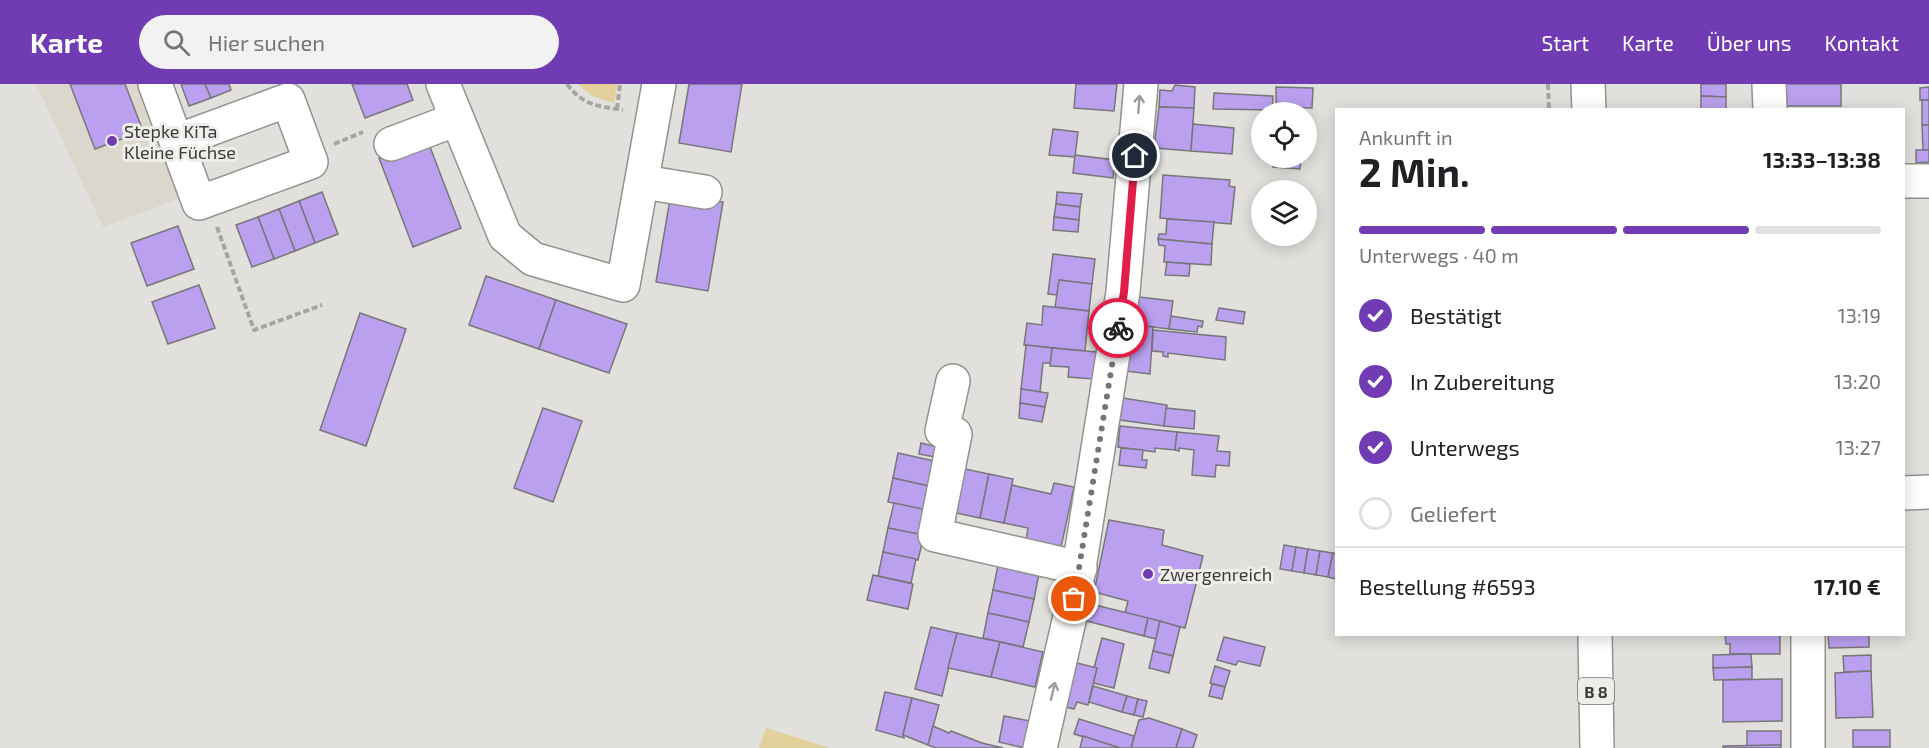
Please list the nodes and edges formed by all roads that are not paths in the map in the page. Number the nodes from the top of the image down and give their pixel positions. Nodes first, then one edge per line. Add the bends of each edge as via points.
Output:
1 (155, 84) edge
2 (443, 84) edge
3 (1141, 84) edge
4 (1588, 84) edge
5 (1769, 84) edge
6 (656, 100) edge
7 (1589, 108) edge
8 (1770, 108) edge
9 (457, 119) junction
10 (177, 141) junction
11 (391, 144) dead end
12 (1929, 180) edge
13 (1905, 181) edge
14 (643, 182) junction
15 (705, 192) dead end
16 (953, 381) dead end
17 (1929, 492) edge
18 (1905, 493) edge
19 (1080, 568) junction
20 (1595, 636) edge
21 (1808, 636) edge
22 (1040, 748) edge
23 (1597, 748) edge
24 (1808, 748) edge

1 - 10 street
2 - 9 street
19 -> 3 street via 1124,292
4 - 7 street
5 - 8 street
6 - 14 street
9 - 11 street
9 - 14 street via 505,236 533,259 624,285
10 - 10 street via 288,100 311,162 200,203
12 - 13 street
14 - 15 street
16 - 19 street via 942,431 955,434 935,535
17 - 18 street
22 -> 19 street
20 - 23 street, B 8
21 - 24 street

